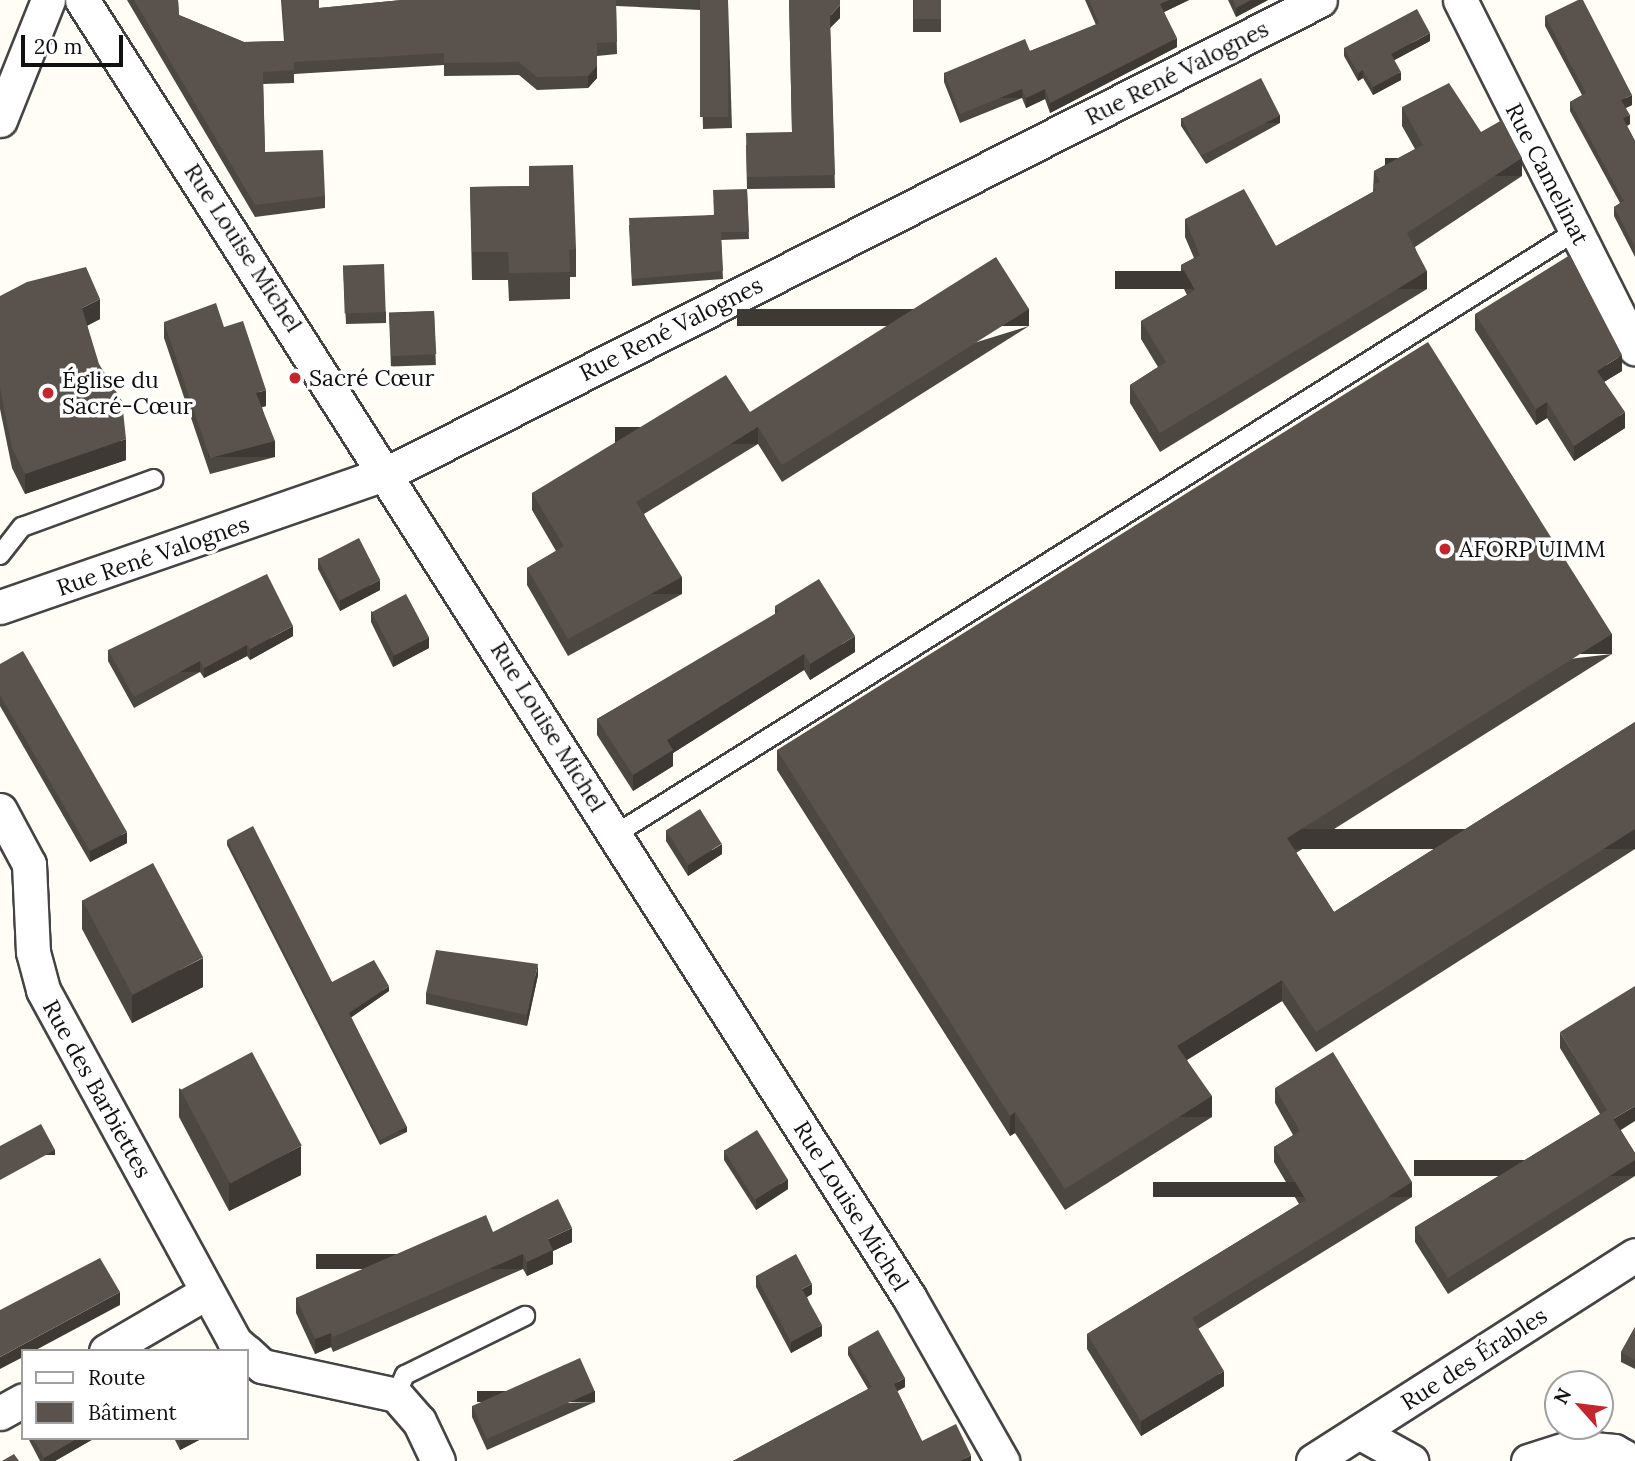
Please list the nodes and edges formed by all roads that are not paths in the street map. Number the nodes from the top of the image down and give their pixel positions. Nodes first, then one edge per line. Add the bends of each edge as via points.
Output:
1 (48, 0) edge
2 (82, 0) edge
3 (1320, 0) edge
4 (1460, 0) edge
5 (0, 120) edge
6 (1576, 231) junction
7 (1635, 348) edge
8 (388, 473) junction
9 (154, 478) dead end
10 (0, 555) edge
11 (0, 607) edge
12 (0, 810) edge
13 (616, 834) junction
14 (1635, 1255) edge
15 (207, 1292) junction
16 (525, 1316) dead end
17 (109, 1349) edge
18 (245, 1349) edge
19 (248, 1353) edge
20 (396, 1395) junction
21 (21, 1401) edge
22 (0, 1413) edge
23 (1359, 1432) junction
24 (438, 1461) edge
25 (1002, 1461) edge
26 (1313, 1461) edge
27 (1411, 1461) edge
28 (1528, 1461) edge
29 (1632, 1461) edge

1 - 5 street
2 - 8 street, Rue Louise Michel
3 - 8 street, Rue René Valognes
4 - 6 street, Rue Camelinat
6 - 7 street, Rue Camelinat
6 - 13 lane
8 - 11 street, Rue René Valognes
8 - 13 street, Rue Louise Michel
9 - 10 lane via 22,527
12 - 15 street, Rue des Barbiettes via 29,864 33,952 43,990
13 - 25 street, Rue Louise Michel via 909,1297
14 - 23 street, Rue des Érables
15 - 17 street
15 - 18 street, Rue des Barbiettes
16 - 20 lane via 405,1375
19 - 20 street, Rue des Barbiettes via 262,1366
20 - 24 street via 419,1420
21 - 22 street
23 - 26 street, Rue des Érables
23 - 27 street
28 - 29 street via 1572,1447 1614,1451

